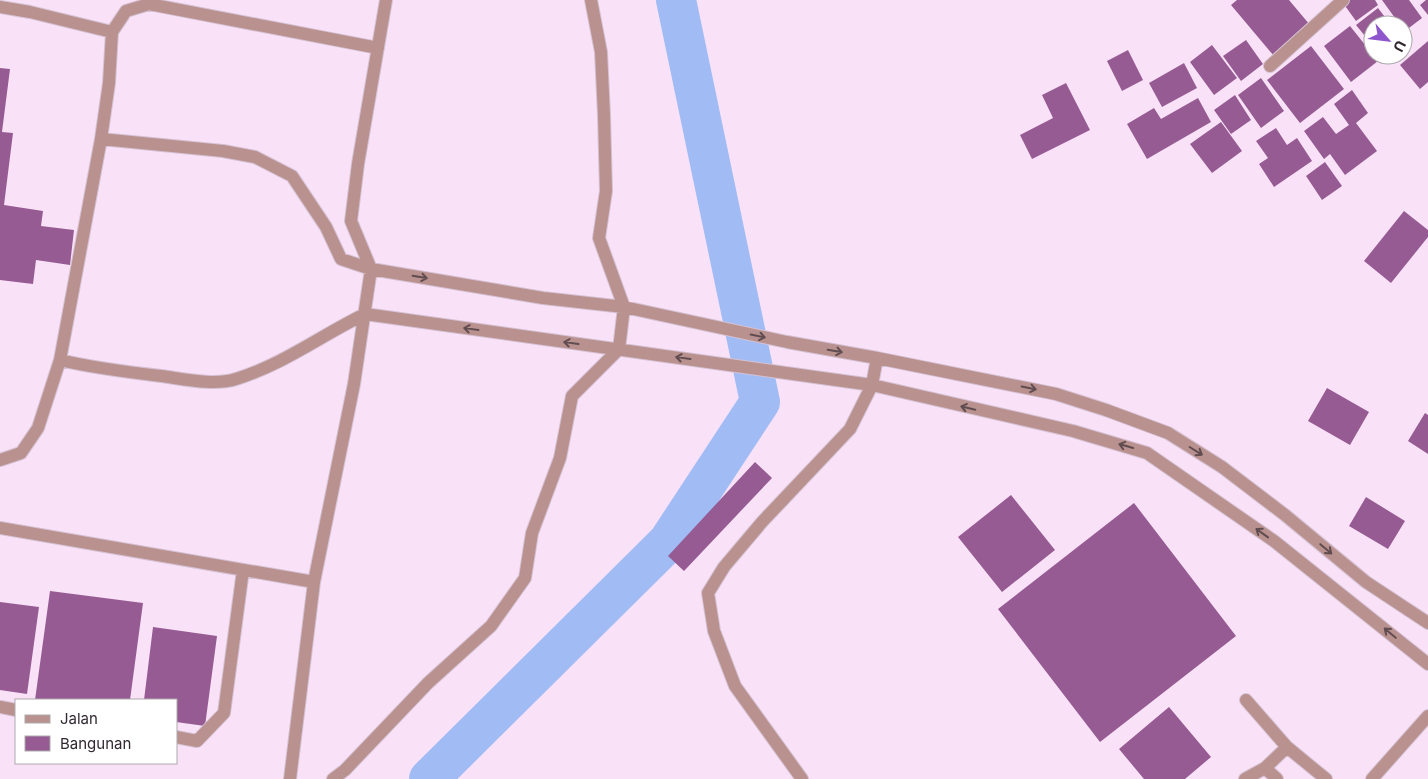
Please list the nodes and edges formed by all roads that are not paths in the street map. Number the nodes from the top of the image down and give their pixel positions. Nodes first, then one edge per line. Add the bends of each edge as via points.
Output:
1 (386, 0) edge
2 (591, 0) edge
3 (1343, 0) edge
4 (30, 6) edge
5 (0, 7) edge
6 (112, 32) junction
7 (378, 48) junction
8 (1270, 66) dead end
9 (101, 139) junction
10 (372, 269) junction
11 (624, 307) junction
12 (365, 314) junction
13 (619, 350) junction
14 (877, 358) junction
15 (60, 360) junction
16 (872, 385) junction
17 (0, 460) edge
18 (0, 528) edge
19 (243, 570) junction
20 (314, 582) junction
21 (1428, 622) edge
22 (1428, 664) edge
23 (1246, 700) dead end
24 (0, 707) edge
25 (15, 710) edge
26 (1428, 716) edge
27 (178, 737) edge
28 (1287, 747) junction
29 (1266, 768) junction
30 (290, 779) edge
31 (333, 779) edge
32 (802, 779) edge
33 (1245, 779) edge
34 (1277, 779) edge
35 (1326, 779) edge
36 (1372, 779) edge

1 - 7 street
2 - 11 street via 601,52 604,115 606,191 599,238
3 - 8 street
4 - 5 street
4 - 6 street
6 - 7 street via 126,11 149,4
6 - 9 street
7 - 10 street via 351,221
9 - 10 street via 255,157 292,176 326,227 341,259
9 - 15 street
10 -> 11 street via 543,298
10 - 12 street
11 - 13 street
11 -> 14 street
13 -> 12 street
12 - 15 street via 276,363 235,380 204,382 88,367
12 - 20 street
16 -> 13 street
13 - 31 street via 572,396 560,458 532,533 525,578 491,626 428,683
14 - 16 street
14 -> 21 street via 1056,394 1168,433 1222,467 1366,582
15 - 17 street via 38,428 21,453
22 -> 16 street via 1274,541 1147,452 1073,431
16 - 32 street via 850,429 762,522 724,567 708,593 714,631 736,686
18 - 19 street
19 - 20 street
19 - 27 street via 224,714 196,741
20 - 30 street
23 - 28 street
24 - 25 street
26 - 36 street
28 - 29 street
28 - 35 street
29 - 33 street
29 - 34 street

